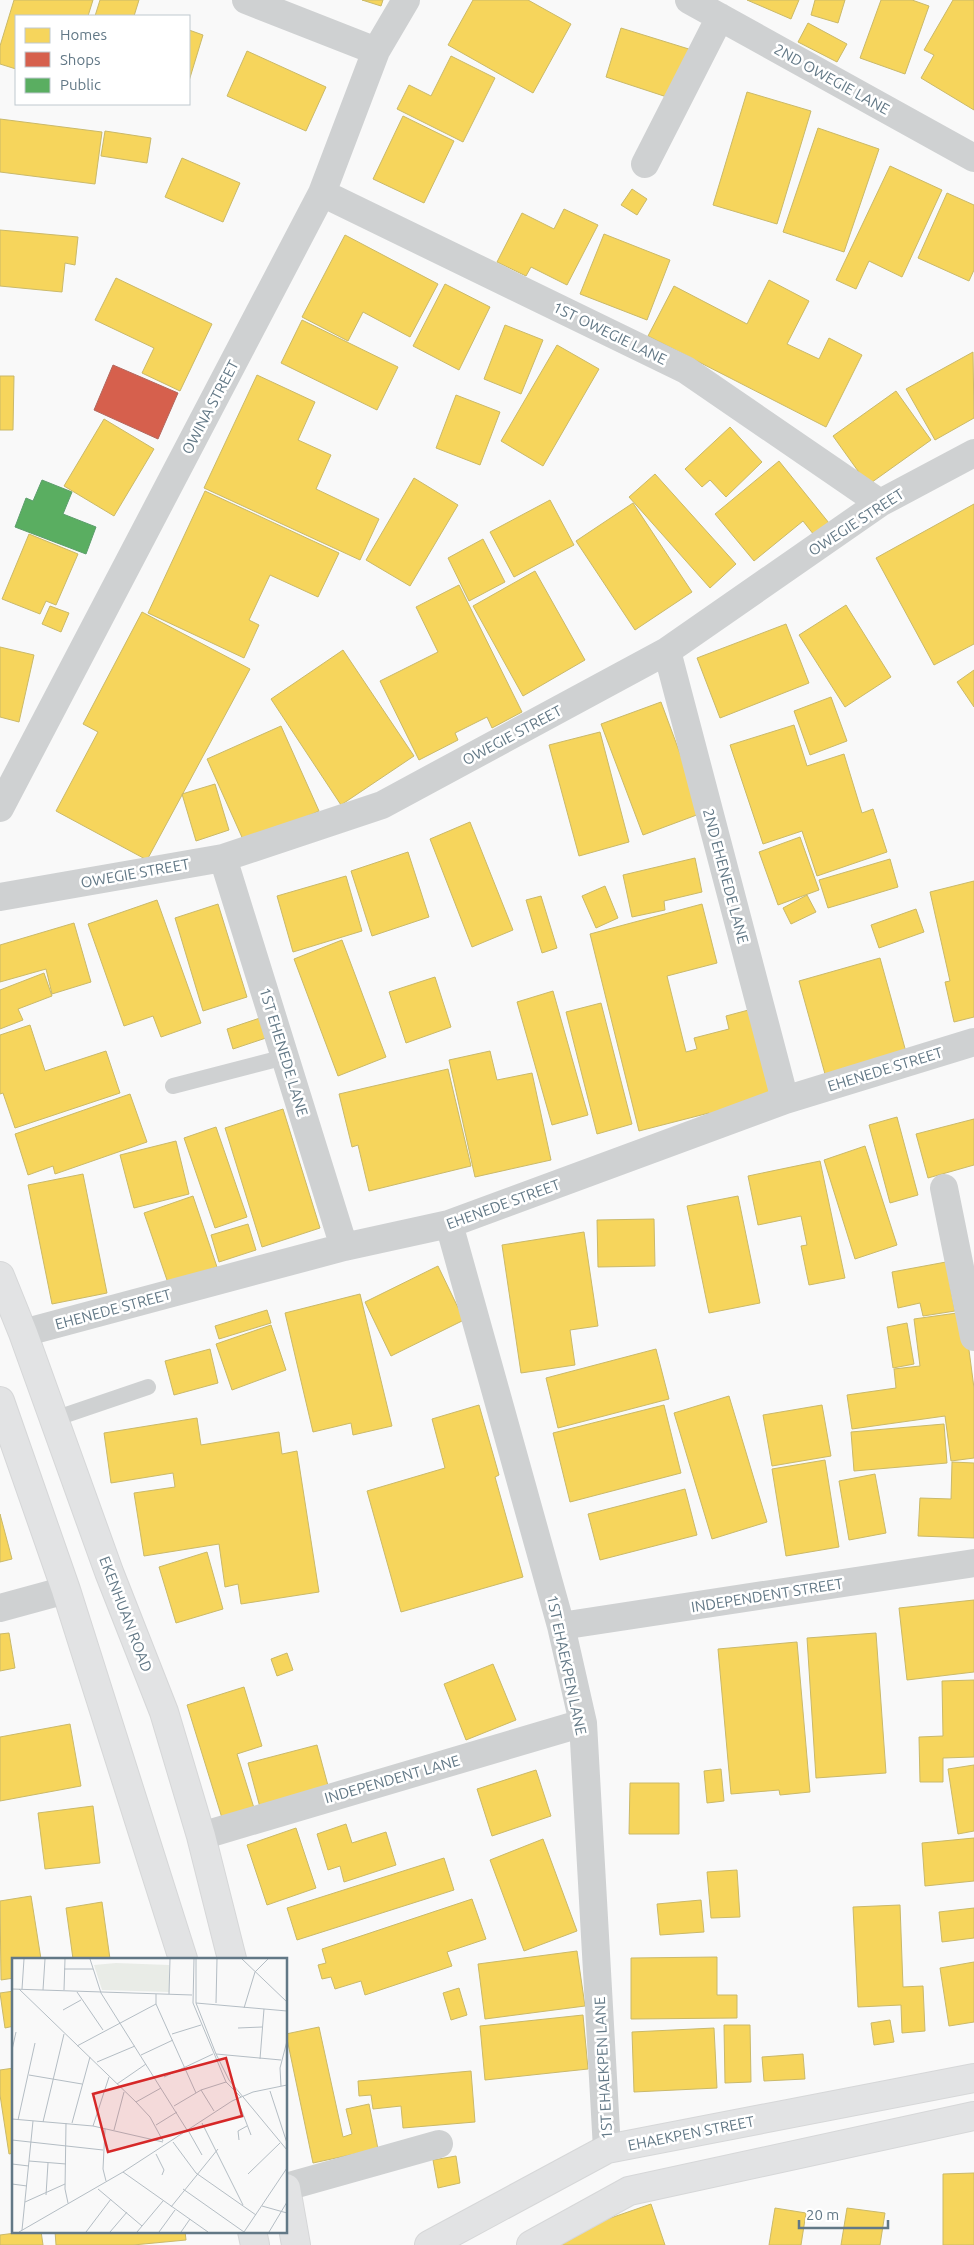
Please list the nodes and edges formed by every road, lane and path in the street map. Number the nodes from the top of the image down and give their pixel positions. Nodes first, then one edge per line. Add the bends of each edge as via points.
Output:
1 (246, 0) edge
2 (406, 0) edge
3 (689, 0) edge
4 (720, 18) junction
5 (376, 51) junction
6 (974, 158) edge
7 (645, 164) dead end
8 (322, 193) junction
9 (974, 453) edge
10 (880, 503) junction
11 (667, 652) junction
12 (0, 808) edge
13 (223, 858) junction
14 (0, 897) edge
15 (974, 1042) edge
16 (286, 1057) junction
17 (173, 1086) dead end
18 (785, 1100) junction
19 (944, 1188) dead end
20 (449, 1224) junction
21 (344, 1247) junction
22 (0, 1276) edge
23 (23, 1333) junction
24 (974, 1337) edge
25 (148, 1386) dead end
26 (0, 1401) edge
27 (54, 1419) junction
28 (974, 1564) edge
29 (66, 1590) junction
30 (0, 1608) edge
31 (561, 1626) junction
32 (583, 1723) junction
33 (201, 1836) junction
34 (183, 1958) edge
35 (232, 1958) edge
36 (974, 2078) edge
37 (974, 2116) edge
38 (439, 2144) dead end
39 (608, 2149) junction
40 (288, 2187) edge
41 (288, 2199) edge
42 (252, 2232) edge
43 (255, 2245) edge
44 (296, 2245) edge
45 (429, 2245) edge
46 (531, 2245) edge

1 - 5 street
2 - 5 street, OWINA STREET
3 - 4 street, 2ND OWEGIE LANE
4 - 6 street, 2ND OWEGIE LANE
4 - 7 street
5 - 8 street, OWINA STREET
8 - 10 street, 1ST OWEGIE LANE via 686,370
8 - 12 street, OWINA STREET
9 - 10 street, OWEGIE STREET
10 - 11 street, OWEGIE STREET
11 - 13 street, OWEGIE STREET via 382,805
11 - 18 street, 2ND EHENEDE LANE
13 - 14 street, OWEGIE STREET
13 - 16 street, 1ST EHENEDE LANE
15 - 18 street, EHENEDE STREET
16 - 17 lane
16 - 21 street, 1ST EHENEDE LANE
18 - 20 street, EHENEDE STREET
19 - 24 street
20 - 21 street, EHENEDE STREET
20 - 31 street, 1ST EHAEKPEN LANE
21 - 23 street, EHENEDE STREET
22 - 23 main road, EKENHUAN ROAD
23 - 27 main road, EKENHUAN ROAD
25 - 27 lane
26 - 29 main road
27 - 33 main road, EKENHUAN ROAD via 164,1712
28 - 31 street, INDEPENDENT STREET
29 - 30 street
29 - 34 main road
31 - 32 street, 1ST EHAEKPEN LANE
32 - 33 street, INDEPENDENT LANE
32 - 39 street, 1ST EHAEKPEN LANE
33 - 35 main road, EKENHUAN ROAD
36 - 39 main road, EHAEKPEN STREET
37 - 46 main road via 629,2191
38 - 40 street
39 - 45 main road, EHAEKPEN STREET
41 - 44 main road
42 - 43 main road

